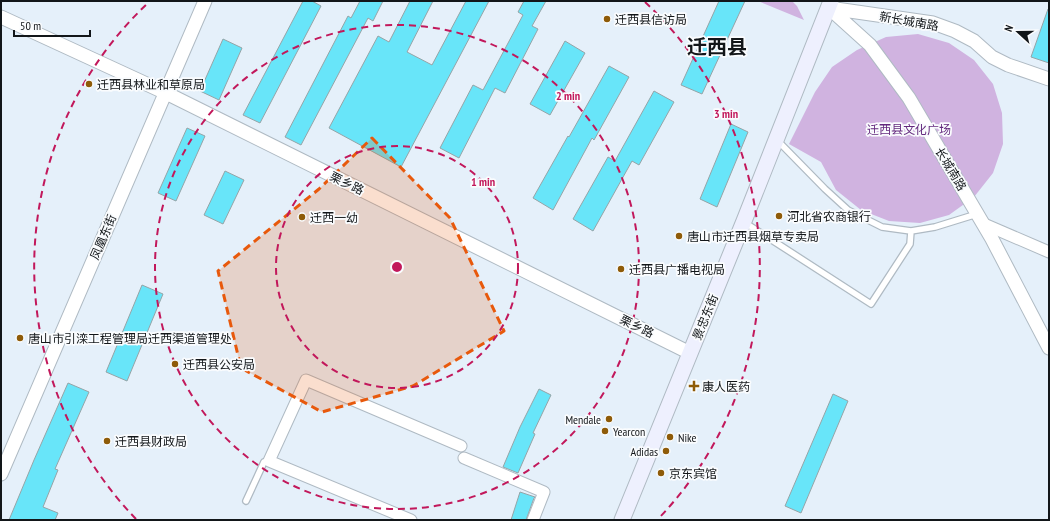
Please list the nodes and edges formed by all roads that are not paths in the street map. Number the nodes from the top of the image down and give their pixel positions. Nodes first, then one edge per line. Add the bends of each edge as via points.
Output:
1 (205, 1) edge
2 (826, 3) edge
3 (1, 17) edge
4 (1049, 79) edge
5 (166, 93) junction
6 (777, 140) junction
7 (981, 219) junction
8 (744, 221) junction
9 (911, 231) junction
10 (1049, 252) edge
11 (1049, 348) edge
12 (690, 353) junction
13 (461, 446) dead end
14 (464, 458) dead end
15 (269, 461) junction
16 (1, 474) edge
17 (246, 502) dead end
18 (411, 520) edge
19 (533, 520) edge
20 (622, 520) edge

1 - 5 street, 凤凰东街
2 - 4 street, 新长城南路 via 933,24 955,31 974,41 992,57
2 - 6 main road, 景忠东街
2 - 7 street, 长城南路 via 870,45 909,98
3 - 5 street, 栗乡路
5 - 12 street, 栗乡路
5 - 16 street, 凤凰东街
6 - 8 main road, 景忠东街
6 - 9 lane via 848,210 882,227
7 - 9 lane
7 - 10 street
7 - 11 street, 长城南路
8 - 9 lane via 871,304 910,244
8 - 12 main road, 景忠东街
12 - 20 main road, 景忠东街
13 - 15 street via 306,380
14 - 19 street via 544,492
15 - 17 lane via 264,462
15 - 18 street

